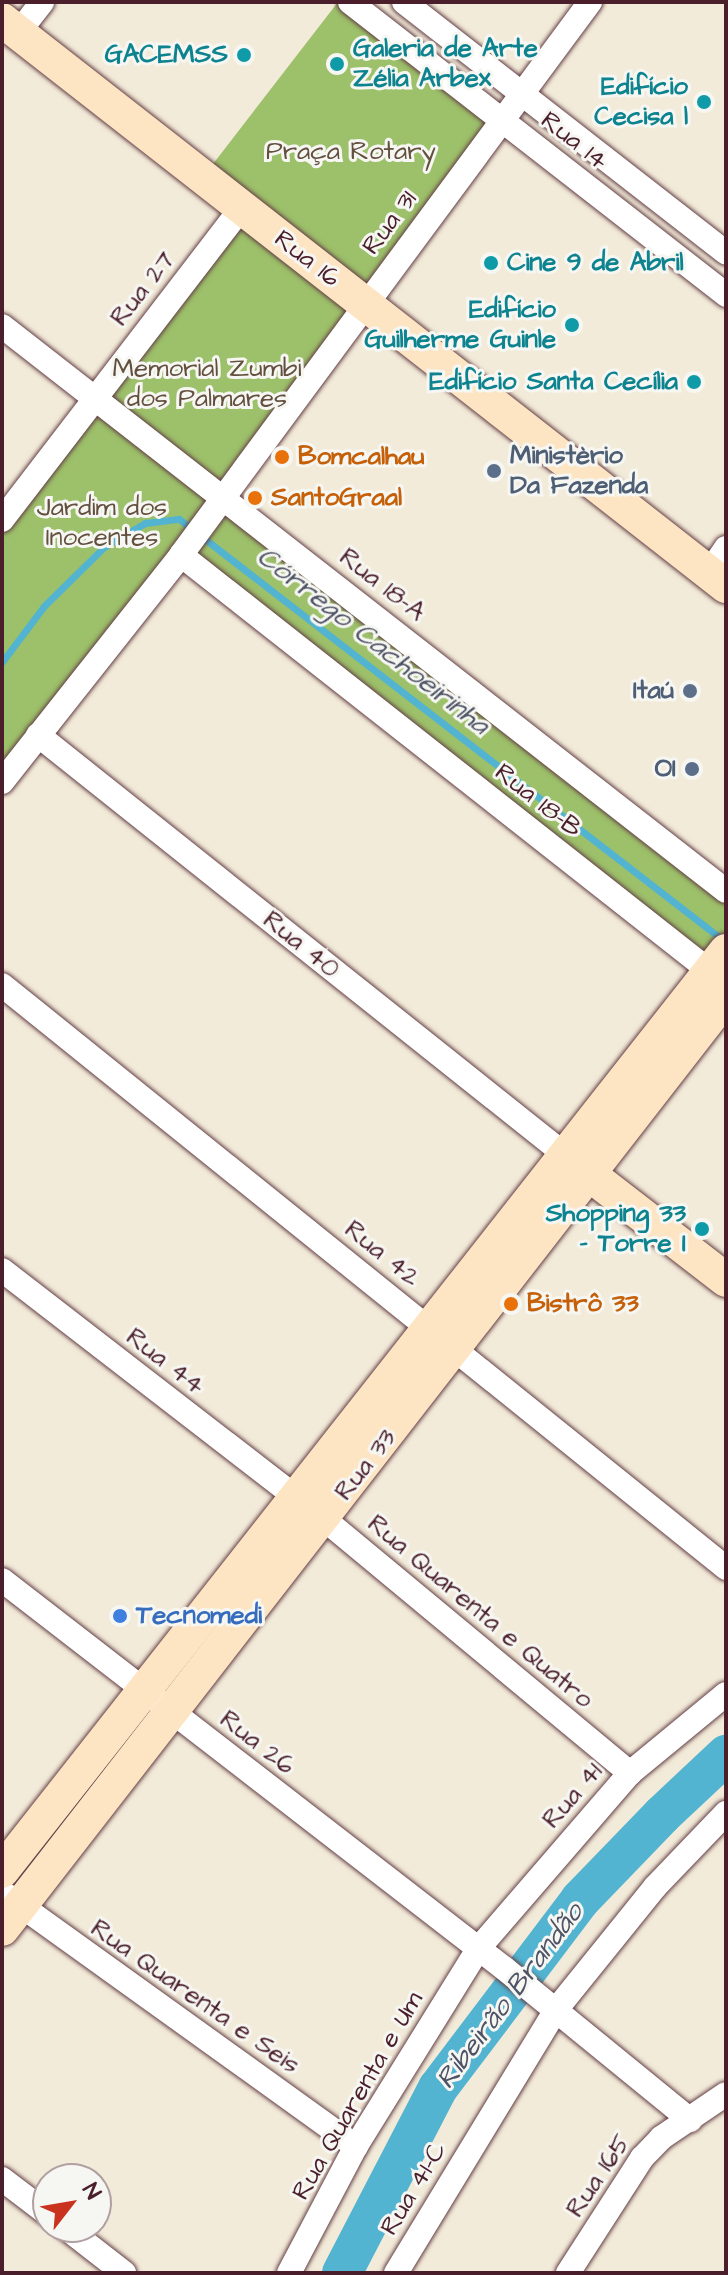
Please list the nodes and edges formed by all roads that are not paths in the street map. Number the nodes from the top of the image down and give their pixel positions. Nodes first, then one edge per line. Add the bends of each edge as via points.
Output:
1 (42, 2) edge
2 (350, 2) edge
3 (404, 2) edge
4 (590, 2) edge
5 (10, 26) edge
6 (522, 93) junction
7 (502, 120) junction
8 (242, 207) junction
9 (726, 253) edge
10 (726, 295) edge
11 (365, 304) junction
12 (2, 326) edge
13 (95, 398) junction
14 (219, 502) junction
15 (2, 520) edge
16 (183, 551) junction
17 (720, 569) edge
18 (38, 735) junction
19 (2, 782) edge
20 (726, 891) edge
21 (720, 974) edge
22 (2, 985) edge
23 (577, 1164) junction
24 (2, 1270) edge
25 (726, 1280) edge
26 (428, 1326) junction
27 (454, 1351) junction
28 (293, 1498) junction
29 (324, 1519) junction
30 (726, 1568) edge
31 (2, 1580) edge
32 (142, 1689) junction
33 (726, 1694) edge
34 (173, 1714) junction
35 (630, 1773) junction
36 (726, 1813) edge
37 (2, 1871) edge
38 (8, 1909) edge
39 (478, 1949) junction
40 (555, 2011) junction
41 (726, 2094) edge
42 (690, 2120) junction
43 (356, 2146) junction
44 (2, 2179) edge
45 (32, 2202) edge
46 (86, 2243) edge
47 (124, 2273) edge
48 (289, 2273) edge
49 (396, 2273) edge
50 (568, 2273) edge

1 - 5 street
2 - 7 street, Rua 14
3 - 6 street, Rua 14
4 - 6 street, Rua 31
5 - 8 street, Rua 16
6 - 7 street, Rua 31
6 - 9 street, Rua 14
7 - 10 street, Rua 14
7 - 11 street, Rua 31
8 - 11 street, Rua 16
8 - 13 street, Rua 27
11 - 14 street, Rua 31
11 - 17 street, Rua 16
12 - 13 street, Rua 18-A
13 - 14 street, Rua 18-A
13 - 15 street, Rua 27
14 - 16 street, Rua 31
14 - 20 street, Rua 18-A
16 - 18 street, Rua 31
16 - 21 street, Rua 18-B
18 - 19 street, Rua 31
18 - 23 street, Rua 40
21 - 23 street, Rua 33
22 - 26 street, Rua 42
23 - 25 street, Rua 40
23 - 26 street, Rua 33
23 - 27 street, Rua 33
24 - 28 street, Rua 44
26 - 27 street, Rua 42
26 - 28 street, Rua 33
27 - 29 street, Rua 33
27 - 30 street, Rua 42
28 - 29 street, Rua Quarenta e Quatro
28 - 32 street, Rua 33
29 - 34 street, Rua 33
29 - 35 street, Rua Quarenta e Quatro
31 - 32 street, Rua 26
32 - 34 street, Rua 26
32 - 37 street, Rua 33
33 - 35 street, Rua 41
34 - 38 street, Rua 33
34 - 39 street, Rua 26
35 - 39 street, Rua 41
36 - 40 street, Rua 41-C via 655,1887
38 - 43 street, Rua Quarenta e Seis
39 - 40 street, Rua 26
39 - 43 street, Rua Quarenta e Um
40 - 42 street, Rua 26
40 - 49 street, Rua 41-C
41 - 42 street, Rua 165
42 - 50 street, Rua 165 via 642,2158
43 - 48 street, Rua Quarenta e Um
44 - 45 street
46 - 47 street

